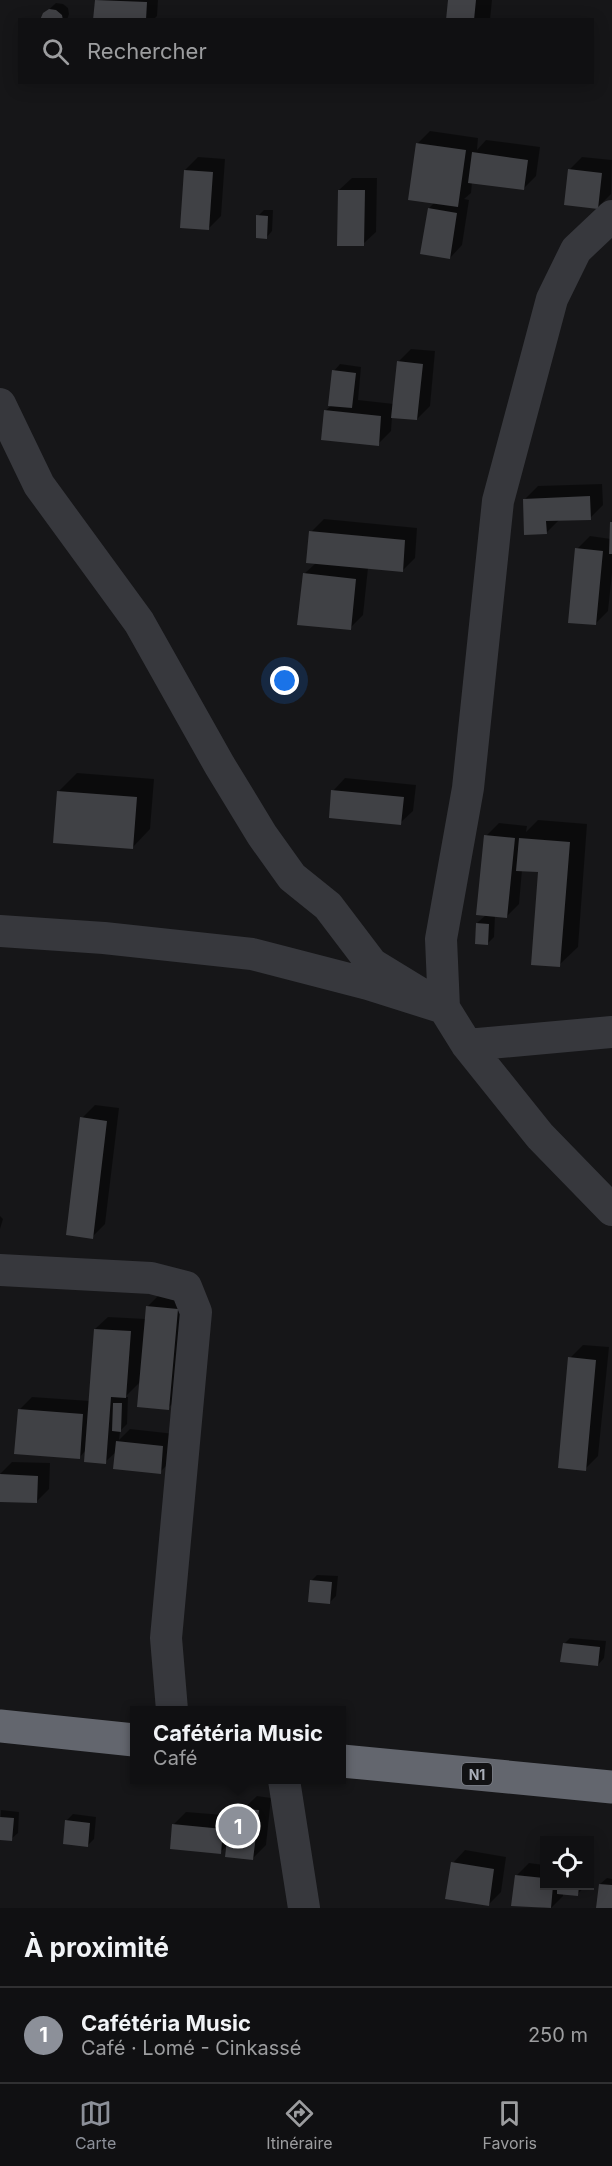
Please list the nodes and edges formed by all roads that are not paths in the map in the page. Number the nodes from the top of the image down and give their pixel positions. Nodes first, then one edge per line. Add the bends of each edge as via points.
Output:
1 (612, 216) edge
2 (0, 404) edge
3 (0, 931) edge
4 (444, 1008) junction
5 (612, 1032) edge
6 (467, 1045) junction
7 (612, 1210) edge
8 (0, 1270) edge
9 (172, 1706) edge
10 (0, 1726) edge
11 (130, 1739) edge
12 (346, 1761) edge
13 (285, 1784) edge
14 (612, 1787) edge
15 (304, 1908) edge

1 - 4 street via 576,250 552,299 498,501 468,788 441,939
2 - 4 street via 39,485 139,622 226,775 292,877 327,906 372,964
3 - 4 street via 252,954
4 - 6 street
5 - 6 street
6 - 7 street via 540,1136
8 - 9 street via 151,1278 186,1287 196,1312 166,1638
10 - 11 highway
12 - 14 highway, N1
13 - 15 street

